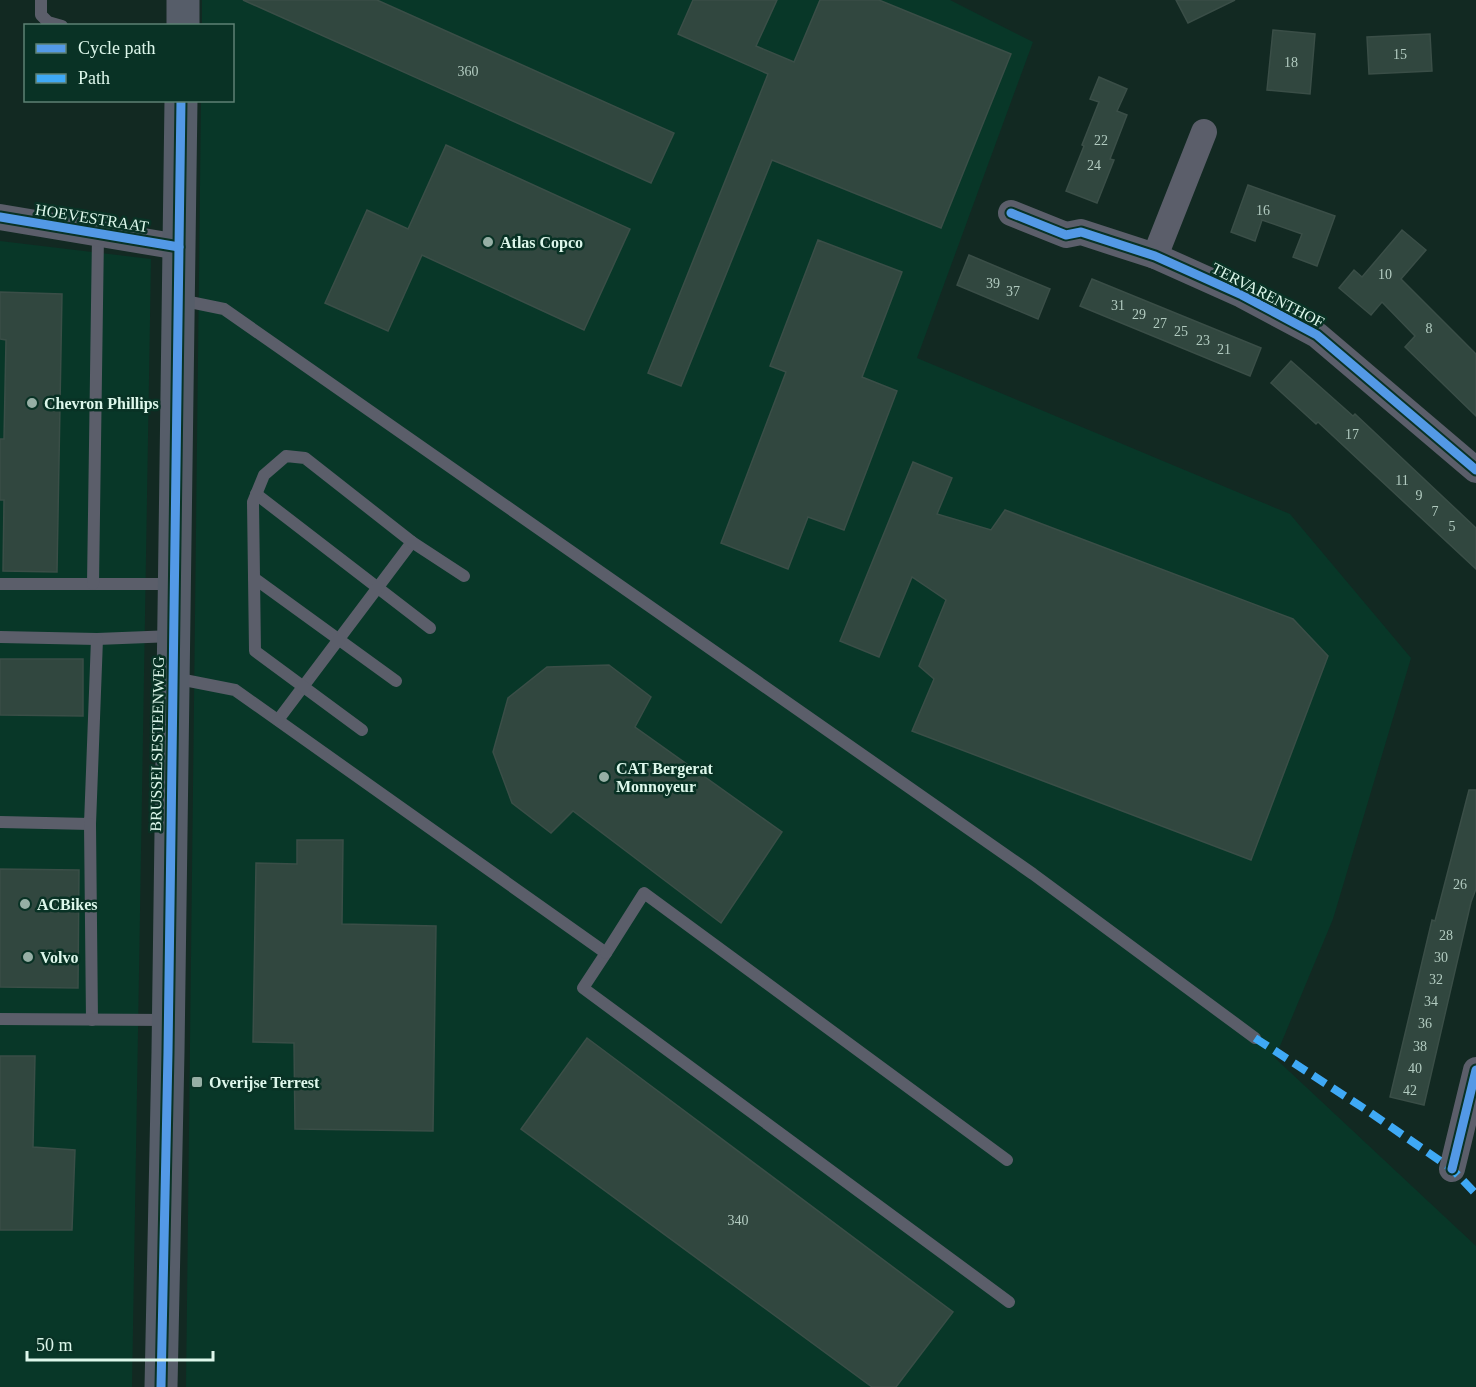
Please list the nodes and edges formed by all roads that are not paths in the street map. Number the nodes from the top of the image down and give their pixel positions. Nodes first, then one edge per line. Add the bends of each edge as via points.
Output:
1 (41, 0) edge
2 (183, 0) edge
3 (55, 24) edge
4 (183, 24) edge
5 (181, 102) edge
6 (1204, 132) dead end
7 (1011, 213) dead end
8 (0, 217) edge
9 (98, 235) junction
10 (179, 247) junction
11 (1155, 256) junction
12 (178, 299) junction
13 (1476, 470) edge
14 (256, 494) junction
15 (412, 542) junction
16 (464, 576) dead end
17 (254, 578) junction
18 (0, 584) edge
19 (93, 584) junction
20 (174, 584) junction
21 (378, 587) junction
22 (430, 628) dead end
23 (173, 636) junction
24 (0, 637) edge
25 (97, 639) junction
26 (339, 639) junction
27 (173, 678) junction
28 (396, 681) dead end
29 (303, 687) junction
30 (278, 720) junction
31 (362, 730) dead end
32 (0, 822) edge
33 (90, 824) junction
34 (606, 953) junction
35 (0, 1019) edge
36 (92, 1020) junction
37 (168, 1020) junction
38 (1255, 1038) dead end
39 (1476, 1070) edge
40 (1007, 1160) dead end
41 (1452, 1169) dead end
42 (1009, 1302) dead end
43 (161, 1387) edge

1 - 3 lane via 41,15
2 - 4 main road
5 - 10 main road, BRUSSELSESTEENWEG
6 - 11 street
7 - 11 street, TERVARENTHOF via 1066,234 1081,232
8 - 9 street, HOEVESTRAAT
9 - 10 street, HOEVESTRAAT
9 - 19 lane
10 - 12 main road, BRUSSELSESTEENWEG
11 - 13 street, TERVARENTHOF via 1317,335
12 - 20 main road, BRUSSELSESTEENWEG
12 - 38 lane via 224,309 1033,874
14 - 15 lane via 264,475 286,456 305,458
14 - 17 lane via 252,502
14 - 21 lane
15 - 16 lane
15 - 21 lane
17 - 26 lane
17 - 29 lane via 255,651
18 - 19 lane
19 - 20 lane
20 - 23 main road, BRUSSELSESTEENWEG
21 - 22 lane
21 - 26 lane
23 - 25 lane
23 - 27 main road, BRUSSELSESTEENWEG
24 - 25 lane
25 - 33 lane
26 - 28 lane
26 - 29 lane
27 - 30 lane via 235,690
27 - 37 main road, BRUSSELSESTEENWEG
29 - 30 lane
29 - 31 lane
30 - 34 lane
32 - 33 lane
33 - 36 lane
34 - 40 lane via 644,893
34 - 42 lane via 583,988
35 - 36 lane
36 - 37 lane
37 - 43 main road, BRUSSELSESTEENWEG
39 - 41 street

